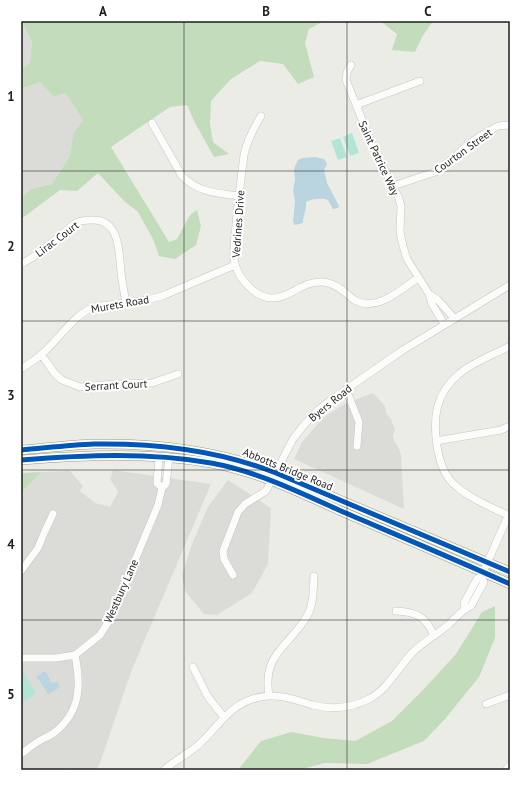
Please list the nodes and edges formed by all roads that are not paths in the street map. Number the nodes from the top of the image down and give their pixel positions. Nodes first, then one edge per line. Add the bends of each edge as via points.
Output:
1 (351, 65) dead end
2 (420, 81) dead end
3 (356, 105) junction
4 (261, 116) dead end
5 (152, 123) dead end
6 (510, 125) edge
7 (393, 186) junction
8 (239, 196) junction
9 (21, 264) edge
10 (235, 265) junction
11 (418, 278) junction
12 (510, 284) edge
13 (429, 294) junction
14 (126, 302) junction
15 (454, 318) junction
16 (444, 324) junction
17 (510, 346) edge
18 (41, 354) junction
19 (21, 369) edge
20 (178, 374) dead end
21 (346, 389) junction
22 (510, 426) edge
23 (436, 441) junction
24 (357, 446) dead end
25 (21, 450) edge
26 (159, 457) junction
27 (169, 458) junction
28 (21, 460) edge
29 (274, 477) junction
30 (162, 488) junction
31 (54, 514) dead end
32 (509, 516) edge
33 (488, 562) junction
34 (21, 571) edge
35 (510, 572) edge
36 (482, 575) junction
37 (233, 576) dead end
38 (314, 576) dead end
39 (510, 584) edge
40 (396, 611) dead end
41 (434, 636) junction
42 (76, 655) junction
43 (21, 658) edge
44 (193, 666) dead end
45 (510, 695) edge
46 (269, 696) junction
47 (486, 704) dead end
48 (224, 717) junction
49 (21, 754) edge
50 (510, 765) edge
51 (164, 770) edge
52 (506, 770) edge

1 - 3 street, Saint Patrice Way via 346,80
2 - 3 street
3 - 7 street, Saint Patrice Way via 376,154
4 - 8 street, Vedrines Drive via 246,146
5 - 8 street via 188,183 204,191
6 - 7 street, Courton Street via 498,126 480,136 438,171
7 - 11 street, Saint Patrice Way via 401,206 402,246
8 - 10 street, Vedrines Drive via 234,247
9 - 14 street, Lirac Court via 41,252 75,223 96,220 110,227 116,235
10 - 11 street, Vedrines Drive via 256,293 270,298 284,296 307,284 322,282 339,287 359,302 373,304 384,300
10 - 14 street, Murets Road via 162,296
11 - 13 street, Saint Patrice Way
12 - 15 street, Byers Road
13 - 15 street, Saint Patrice Way
13 - 16 street, Saint Patrice Way
14 - 18 street, Murets Road via 93,307 85,311
15 - 16 street, Byers Road
16 - 21 street, Byers Road
17 - 23 street via 459,374 447,387 435,414
18 - 19 street, Murets Road
18 - 20 street, Serrant Court via 62,380 80,387 152,383
21 - 24 street via 359,422
21 - 29 street, Byers Road via 318,410 304,425 293,439
22 - 23 street via 501,430
23 - 32 street via 441,466 460,491
25 - 29 main road, Abbotts Bridge Road via 111,444 177,448 231,457 254,464
26 - 27 main road, Abbotts Bridge Road
26 - 28 main road, Abbotts Bridge Road via 90,456
26 - 30 street, Westbury Lane via 157,483
27 - 29 main road, Abbotts Bridge Road via 211,463
27 - 30 street, Westbury Lane via 168,480
29 - 33 main road, Abbotts Bridge Road
29 - 36 main road, Abbotts Bridge Road
29 - 37 street, Byers Road via 266,491 241,507 223,547 224,559
30 - 42 street, Westbury Lane via 158,505 109,621 97,638
31 - 34 street via 38,548
32 - 33 street
33 - 35 main road, Abbotts Bridge Road
33 - 36 street
36 - 39 main road, Abbotts Bridge Road
36 - 41 street via 484,582 471,606
38 - 46 street via 313,599 308,614 278,651 271,664 267,680
40 - 41 street via 419,616 428,624
41 - 46 street via 413,652 379,693 357,704 343,708 328,708 286,697
42 - 43 street
42 - 49 street via 79,687 72,712 55,732
44 - 48 street via 208,697
45 - 47 street
46 - 48 street via 245,702
48 - 51 street via 197,746
50 - 52 street

